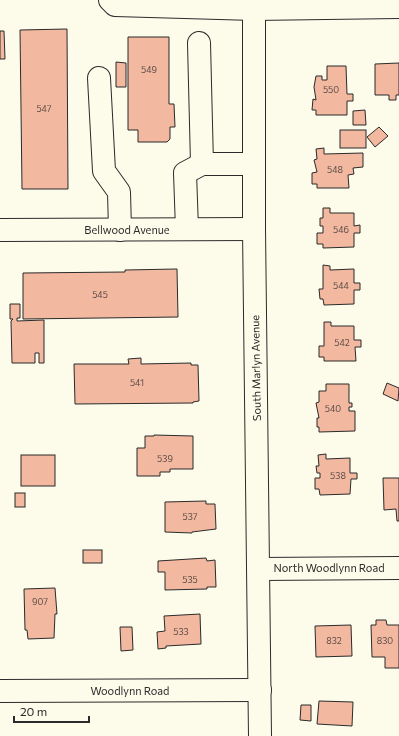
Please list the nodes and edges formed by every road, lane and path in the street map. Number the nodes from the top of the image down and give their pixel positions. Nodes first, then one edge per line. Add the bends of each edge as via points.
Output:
1 (110, 0) edge
2 (254, 4) edge
3 (399, 8) edge
4 (199, 43) dead end
5 (99, 78) dead end
6 (202, 164) junction
7 (254, 164) junction
8 (187, 229) junction
9 (254, 229) junction
10 (0, 230) edge
11 (120, 230) junction
12 (399, 568) edge
13 (259, 569) junction
14 (260, 690) junction
15 (0, 692) edge
16 (260, 736) edge

1 - 2 street via 115,5
2 - 3 street
2 - 7 street, South Marlyn Avenue
4 - 6 street
5 - 11 street via 104,172 119,192
6 - 7 street
6 - 8 street via 185,173
7 - 9 street, South Marlyn Avenue
8 - 9 street, Bellwood Avenue
8 - 11 street, Bellwood Avenue
9 - 13 street, South Marlyn Avenue
10 - 11 street, Bellwood Avenue
12 - 13 street, North Woodlynn Road
13 - 14 street, South Marlyn Avenue
14 - 15 street, Woodlynn Road
14 - 16 street, South Marlyn Avenue

